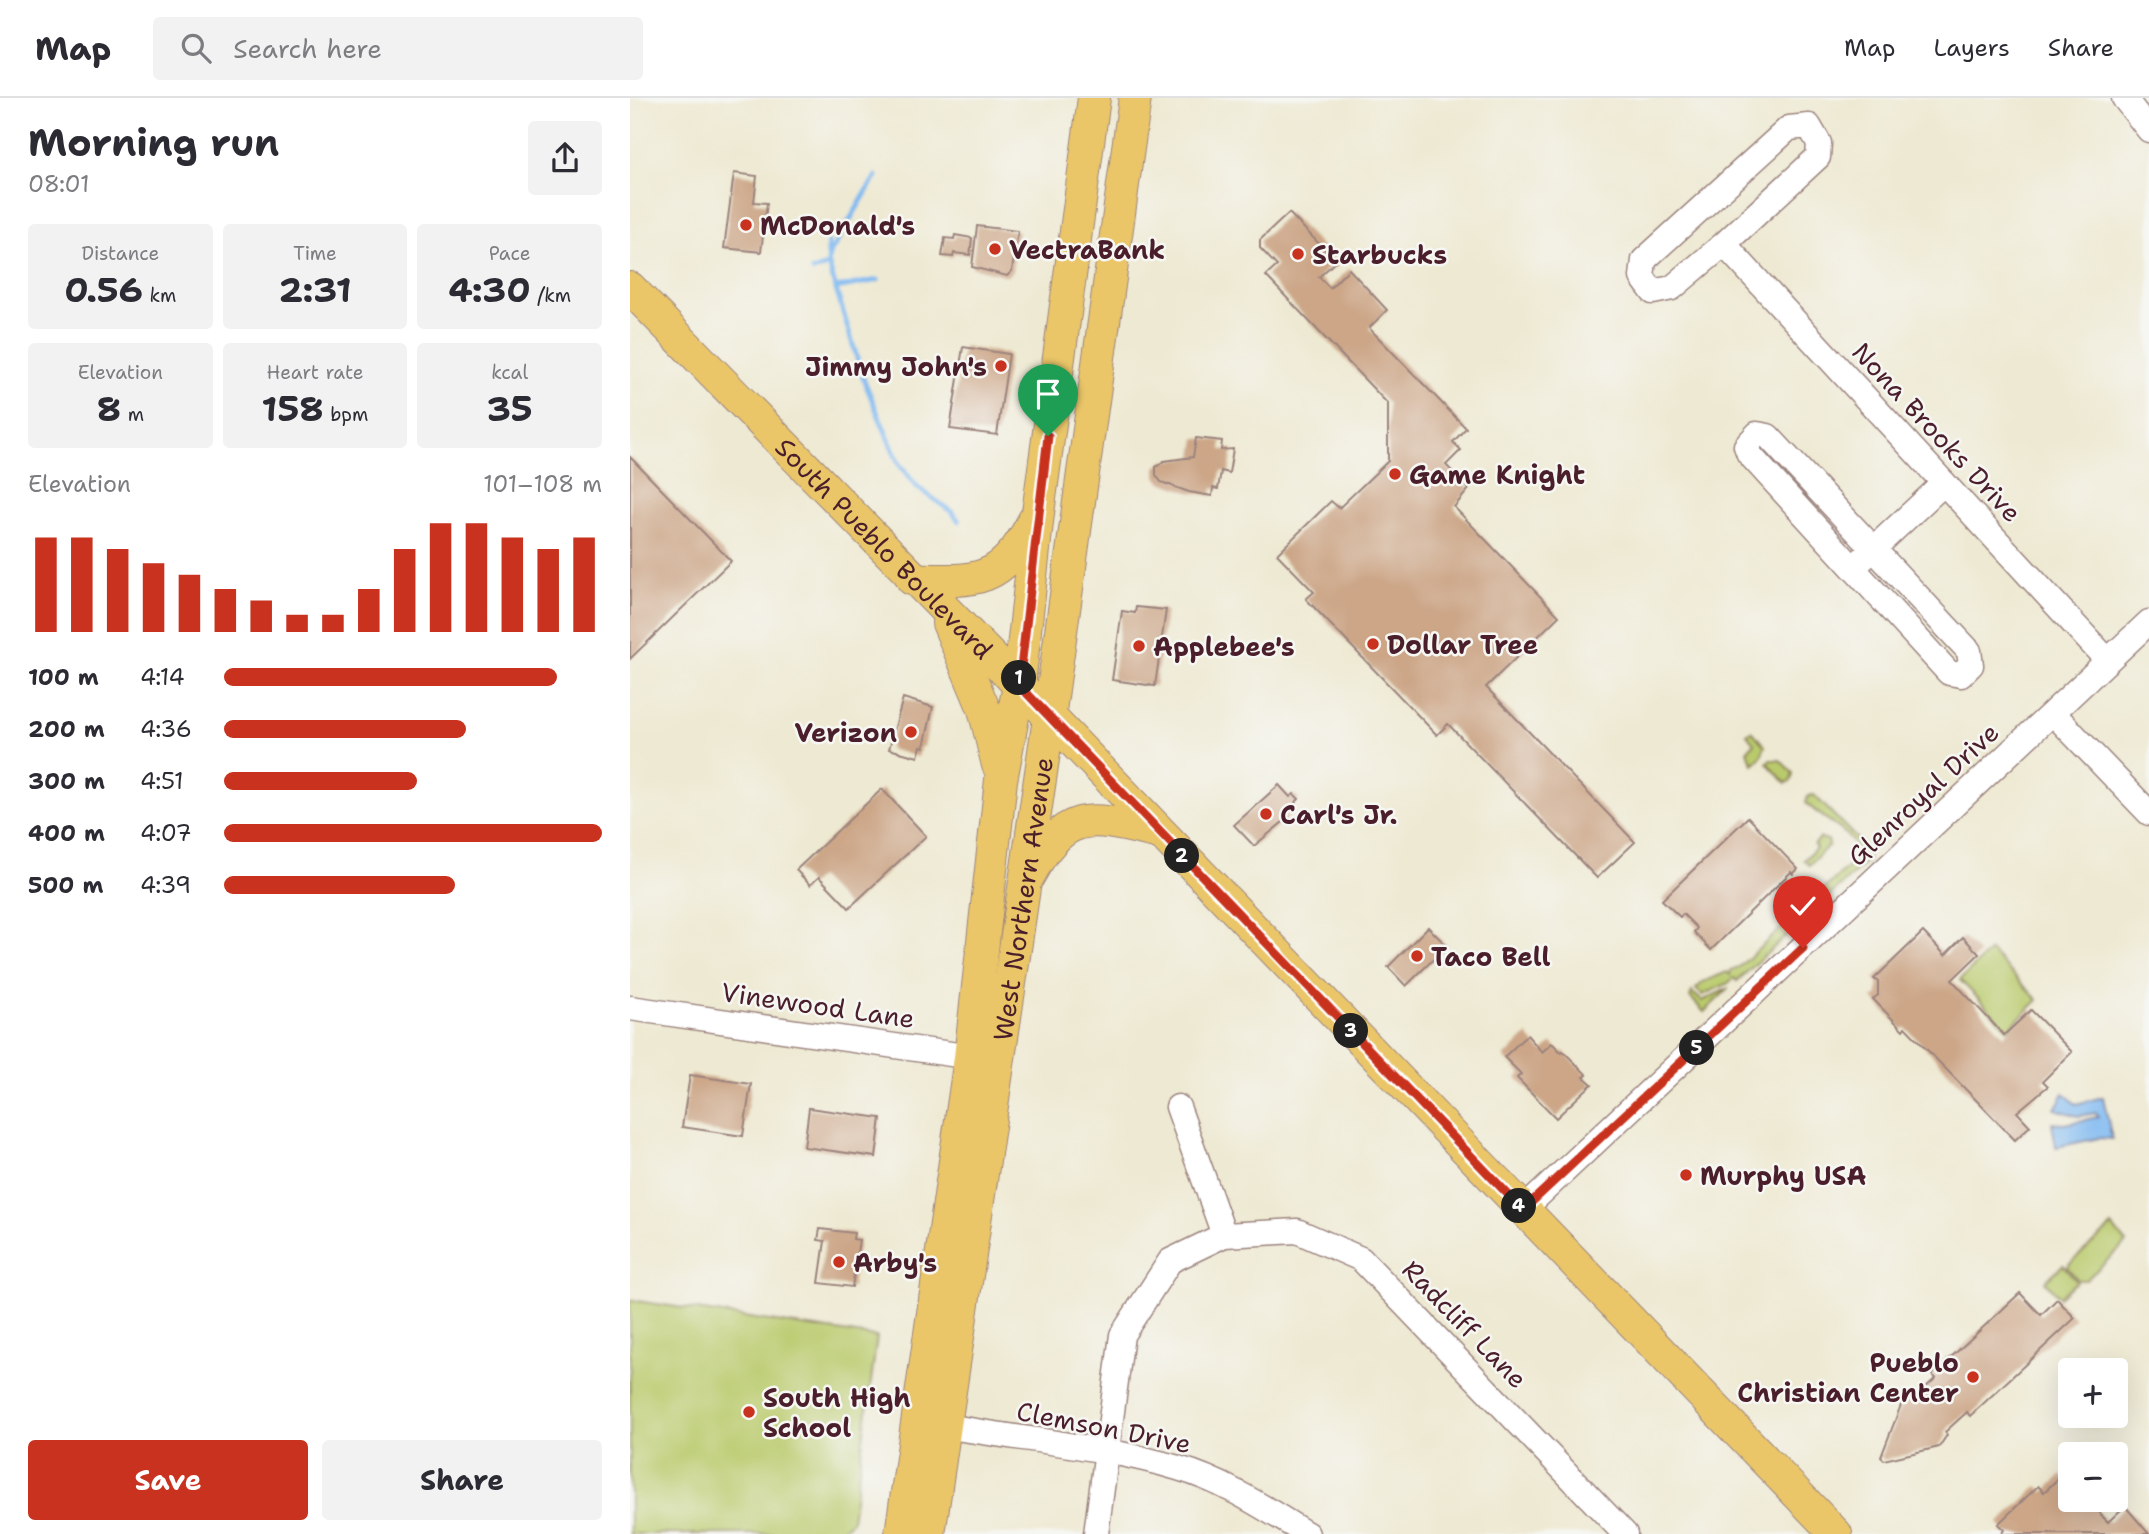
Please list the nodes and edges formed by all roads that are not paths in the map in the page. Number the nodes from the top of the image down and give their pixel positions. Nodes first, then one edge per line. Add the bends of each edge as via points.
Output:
1 (1094, 98) edge
2 (1135, 98) edge
3 (2130, 100) edge
4 (2149, 130) edge
5 (1082, 180) junction
6 (1115, 243) junction
7 (1724, 244) junction
8 (630, 288) edge
9 (1944, 483) junction
10 (1038, 513) junction
11 (1874, 549) junction
12 (1853, 568) junction
13 (912, 579) junction
14 (942, 609) junction
15 (2149, 622) edge
16 (2107, 660) junction
17 (1019, 685) junction
18 (2053, 713) junction
19 (1049, 718) junction
20 (1001, 780) junction
21 (2149, 813) edge
22 (1160, 833) junction
23 (1024, 884) junction
24 (630, 1008) edge
25 (983, 1059) junction
26 (1178, 1107) dead end
27 (1523, 1210) junction
28 (1224, 1235) junction
29 (931, 1424) junction
30 (1108, 1452) junction
31 (901, 1534) edge
32 (929, 1534) edge
33 (1096, 1534) edge
34 (1307, 1534) edge
35 (1625, 1534) edge
36 (1836, 1534) edge

1 - 5 main road, West Northern Avenue
2 - 6 main road, West Northern Avenue
3 - 4 street
5 - 6 main road via 1094,233
5 - 10 main road, West Northern Avenue
6 - 19 main road, West Northern Avenue
7 - 7 street via 1672,288 1653,292 1642,277 1644,260 1779,137 1789,128 1809,126 1819,143 1818,157
7 - 9 street, Nona Brooks Drive
8 - 13 main road, South Pueblo Boulevard
9 - 11 street
9 - 16 street, Nona Brooks Drive
10 - 13 main road via 1018,547 985,578
10 - 17 main road, West Northern Avenue
11 - 12 street
11 - 12 street via 1969,651 1972,665 1961,675 1949,673
11 - 12 street via 1768,436 1757,434 1746,446 1749,454
13 - 14 main road, South Pueblo Boulevard
14 - 17 main road, South Pueblo Boulevard
14 - 20 main road via 984,709
15 - 16 street, Glenroyal Drive
16 - 18 street, Glenroyal Drive
17 - 19 main road, South Pueblo Boulevard
17 - 20 main road, West Northern Avenue
18 - 21 street
18 - 27 street, Glenroyal Drive
19 - 22 main road, South Pueblo Boulevard
19 - 23 main road, West Northern Avenue
20 - 25 main road, West Northern Avenue
22 - 23 main road via 1091,819 1075,824 1041,853
22 - 27 main road, South Pueblo Boulevard
23 - 25 main road, West Northern Avenue
24 - 25 street, Vinewood Lane
25 - 29 main road, West Northern Avenue
26 - 28 street
27 - 36 main road, South Pueblo Boulevard
28 - 30 street, Radcliff Lane via 1170,1261 1122,1335
28 - 35 street, Radcliff Lane via 1297,1231 1361,1259
29 - 30 street, Clemson Drive
29 - 31 main road, West Northern Avenue
29 - 32 main road, West Northern Avenue
30 - 33 street, Radcliff Lane
30 - 34 street, Clemson Drive via 1179,1468 1223,1485

